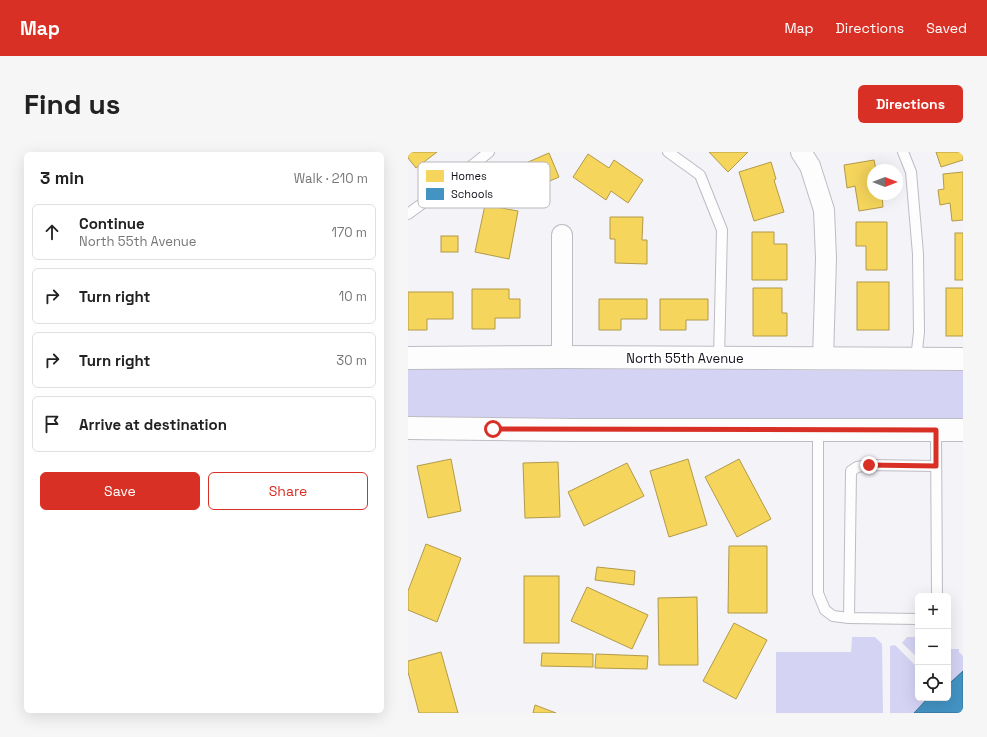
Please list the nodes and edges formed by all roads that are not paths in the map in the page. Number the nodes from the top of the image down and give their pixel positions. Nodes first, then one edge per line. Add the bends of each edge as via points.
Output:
1 (489, 152) edge
2 (668, 152) edge
3 (801, 152) edge
4 (903, 152) edge
5 (476, 162) edge
6 (418, 207) edge
7 (408, 214) edge
8 (562, 235) dead end
9 (562, 357) junction
10 (408, 358) edge
11 (720, 358) junction
12 (823, 359) junction
13 (916, 359) junction
14 (963, 359) edge
15 (408, 428) edge
16 (818, 430) junction
17 (936, 430) junction
18 (963, 430) edge
19 (936, 466) junction
20 (937, 593) edge
21 (849, 618) junction
22 (915, 620) edge

1 - 5 lane
2 - 11 lane via 700,175 722,230
3 - 12 street via 810,166 824,210 826,258
4 - 13 lane via 911,172 918,254 919,332
6 - 7 lane
8 - 9 street
9 - 10 street, North 55th Avenue
9 - 11 street, North 55th Avenue
11 - 12 street, North 55th Avenue
12 - 13 street, North 55th Avenue
13 - 14 street, North 55th Avenue
15 - 16 street
16 - 17 street
16 - 21 lane via 818,593 825,610 833,616
17 - 18 street
17 - 19 lane
19 - 20 lane
19 - 21 lane via 869,465 857,466 851,471
21 - 22 lane

